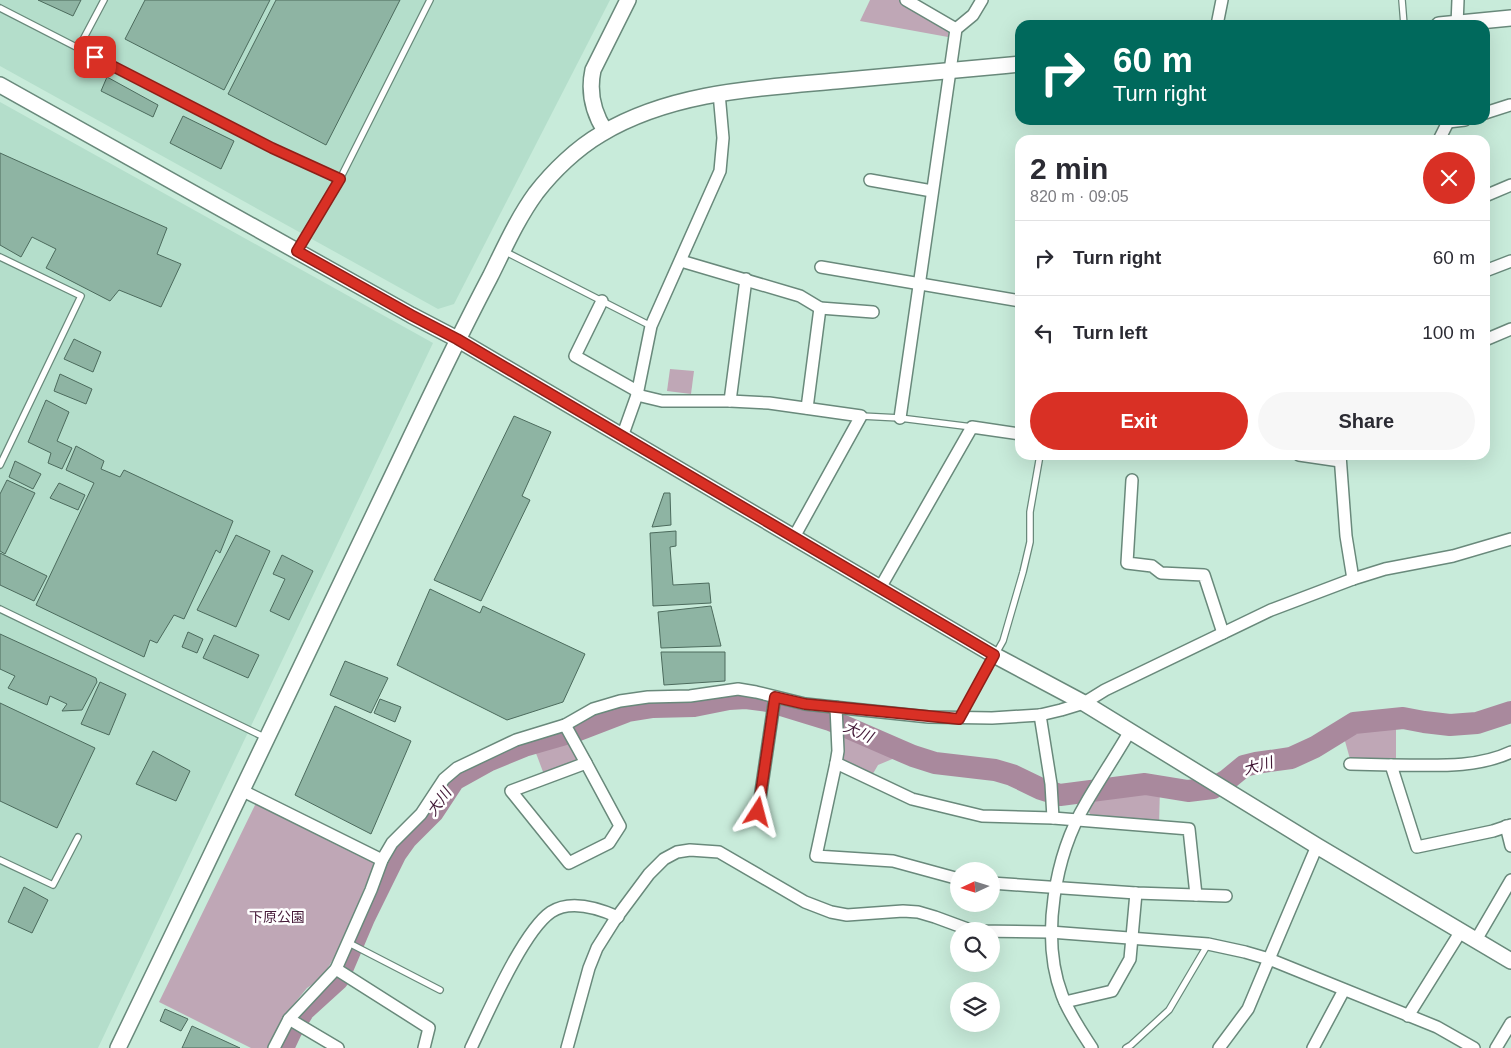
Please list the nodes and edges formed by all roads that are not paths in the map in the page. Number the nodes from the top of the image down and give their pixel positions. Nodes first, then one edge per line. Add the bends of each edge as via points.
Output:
1 (104, 0) edge
2 (430, 0) edge
3 (628, 0) edge
4 (906, 0) edge
5 (982, 0) edge
6 (1222, 0) edge
7 (1402, 0) edge
8 (1458, 0) edge
9 (0, 8) edge
10 (1511, 18) edge
11 (1218, 20) edge
12 (1404, 20) edge
13 (1457, 20) edge
14 (1490, 20) edge
15 (956, 29) junction
16 (78, 48) junction
17 (1015, 64) edge
18 (949, 71) junction
19 (0, 85) edge
20 (718, 94) junction
21 (1510, 106) edge
22 (1490, 112) edge
23 (605, 131) junction
24 (340, 179) junction
25 (870, 180) dead end
26 (1511, 185) edge
27 (932, 191) junction
28 (1490, 194) edge
29 (297, 251) junction
30 (503, 251) junction
31 (0, 257) edge
32 (681, 261) junction
33 (1511, 261) edge
34 (821, 267) dead end
35 (1490, 269) edge
36 (746, 279) junction
37 (920, 283) junction
38 (1015, 300) edge
39 (602, 301) junction
40 (820, 308) junction
41 (872, 312) dead end
42 (652, 326) junction
43 (1511, 329) edge
44 (1490, 338) edge
45 (457, 339) junction
46 (637, 393) junction
47 (730, 401) junction
48 (807, 408) junction
49 (861, 416) junction
50 (900, 418) junction
51 (972, 428) junction
52 (1015, 433) edge
53 (622, 437) junction
54 (1039, 460) edge
55 (1340, 460) edge
56 (0, 465) edge
57 (1132, 480) dead end
58 (794, 536) junction
59 (1511, 540) edge
60 (1352, 579) junction
61 (880, 588) junction
62 (0, 609) edge
63 (1223, 633) junction
64 (994, 655) junction
65 (775, 697) junction
66 (1084, 704) junction
67 (836, 711) junction
68 (1040, 715) junction
69 (959, 719) junction
70 (565, 725) junction
71 (1130, 732) junction
72 (267, 739) junction
73 (1511, 752) edge
74 (836, 762) junction
75 (586, 763) junction
76 (1350, 764) dead end
77 (1391, 765) junction
78 (243, 791) junction
79 (758, 812) dead end
80 (1053, 813) junction
81 (1077, 821) junction
82 (1508, 826) edge
83 (78, 837) dead end
84 (1317, 846) junction
85 (1511, 846) edge
86 (0, 860) edge
87 (382, 860) junction
88 (950, 877) edge
89 (1510, 882) edge
90 (1000, 883) edge
91 (1056, 886) junction
92 (1136, 892) junction
93 (1196, 895) junction
94 (1226, 896) dead end
95 (618, 917) junction
96 (1461, 931) junction
97 (1050, 932) junction
98 (1132, 938) junction
99 (1476, 940) junction
100 (347, 942) junction
101 (1208, 944) junction
102 (1269, 959) junction
103 (1511, 961) edge
104 (336, 969) junction
105 (440, 990) dead end
106 (1344, 990) junction
107 (1065, 1002) junction
108 (1408, 1016) junction
109 (289, 1020) junction
110 (1511, 1023) edge
111 (118, 1048) edge
112 (274, 1048) edge
113 (338, 1048) edge
114 (424, 1048) edge
115 (471, 1048) edge
116 (567, 1048) edge
117 (1092, 1048) edge
118 (1126, 1048) edge
119 (1219, 1048) edge
120 (1313, 1048) edge
121 (1474, 1048) edge
122 (1496, 1048) edge

1 - 16 lane
2 - 24 lane
3 - 23 street via 593,70 590,83 593,108
4 - 15 street
5 - 15 street via 973,16
6 - 11 street
7 - 12 lane
8 - 13 street
9 - 16 lane
10 - 14 street
15 - 18 street
16 - 24 lane via 272,148
17 - 18 street
18 - 20 street
18 - 27 street
19 - 29 street
20 - 23 street via 663,106
20 - 32 street via 723,138 720,171
21 - 22 street
23 - 30 street via 572,156 536,193
24 - 29 lane
25 - 27 street
26 - 28 street
27 - 37 street
29 - 45 street
30 - 39 lane
30 - 45 street
31 - 56 lane via 81,296
32 - 36 street
32 - 42 street
33 - 35 street
34 - 37 street
36 - 40 street via 800,296
36 - 47 street
37 - 38 street
37 - 50 street
39 - 42 lane
39 - 46 street via 575,356
40 - 41 street
40 - 48 street
42 - 46 street
43 - 44 street
45 - 53 street
45 - 72 street
46 - 47 street via 662,401
46 - 53 street
47 - 48 street
48 - 49 street
49 - 50 lane
49 - 58 street
50 - 51 lane
51 - 52 street
51 - 61 street
53 - 58 street
54 - 64 lane via 1030,512 1030,542 1003,641
55 - 60 street
57 - 63 street via 1127,563 1152,566 1160,573 1204,574
58 - 61 street
59 - 60 street
60 - 63 street via 1271,610
61 - 64 street
62 - 72 lane
63 - 66 street via 1105,690
64 - 66 street
64 - 69 lane
65 - 67 street
65 - 70 street via 738,689 690,696 620,700 593,709
65 - 79 street
66 - 68 street
66 - 71 street
67 - 69 street
67 - 74 street
68 - 69 street
68 - 80 street
70 - 75 street
70 - 87 street via 516,740 457,768 444,779 421,814 392,843
71 - 81 street
71 - 84 street
72 - 78 street
73 - 77 street via 1474,763
74 - 80 street via 912,799 982,816
74 - 88 street via 816,856 893,861
75 - 75 street via 620,826 609,843 569,863 511,791
76 - 77 street
77 - 82 street via 1416,847
78 - 87 street
78 - 111 street
80 - 81 street
81 - 91 street
81 - 93 street via 1189,829
82 - 85 street
83 - 86 lane via 53,885
84 - 96 street
84 - 102 street
87 - 100 street
89 - 99 street
90 - 91 street
91 - 92 street
91 - 97 street
92 - 93 street
92 - 98 street
93 - 94 street
95 - 97 street via 664,859 677,852 705,850 718,852 805,902 830,912 847,915 918,912 973,931
95 - 115 street via 598,908 581,906 552,912 536,927 515,960
95 - 116 street via 597,948 589,968
96 - 99 street
96 - 108 street
97 - 98 street
97 - 107 street via 1058,983
98 - 101 street
98 - 107 street via 1130,959 1112,991
99 - 103 street
100 - 104 street
100 - 105 lane
101 - 102 street
101 - 118 lane via 1169,1010
102 - 106 street
102 - 119 street via 1248,1009
104 - 109 street
104 - 114 street via 429,1028
106 - 108 street
106 - 120 street
107 - 117 street
108 - 121 street via 1437,1027
109 - 112 street
109 - 113 street
110 - 122 street

